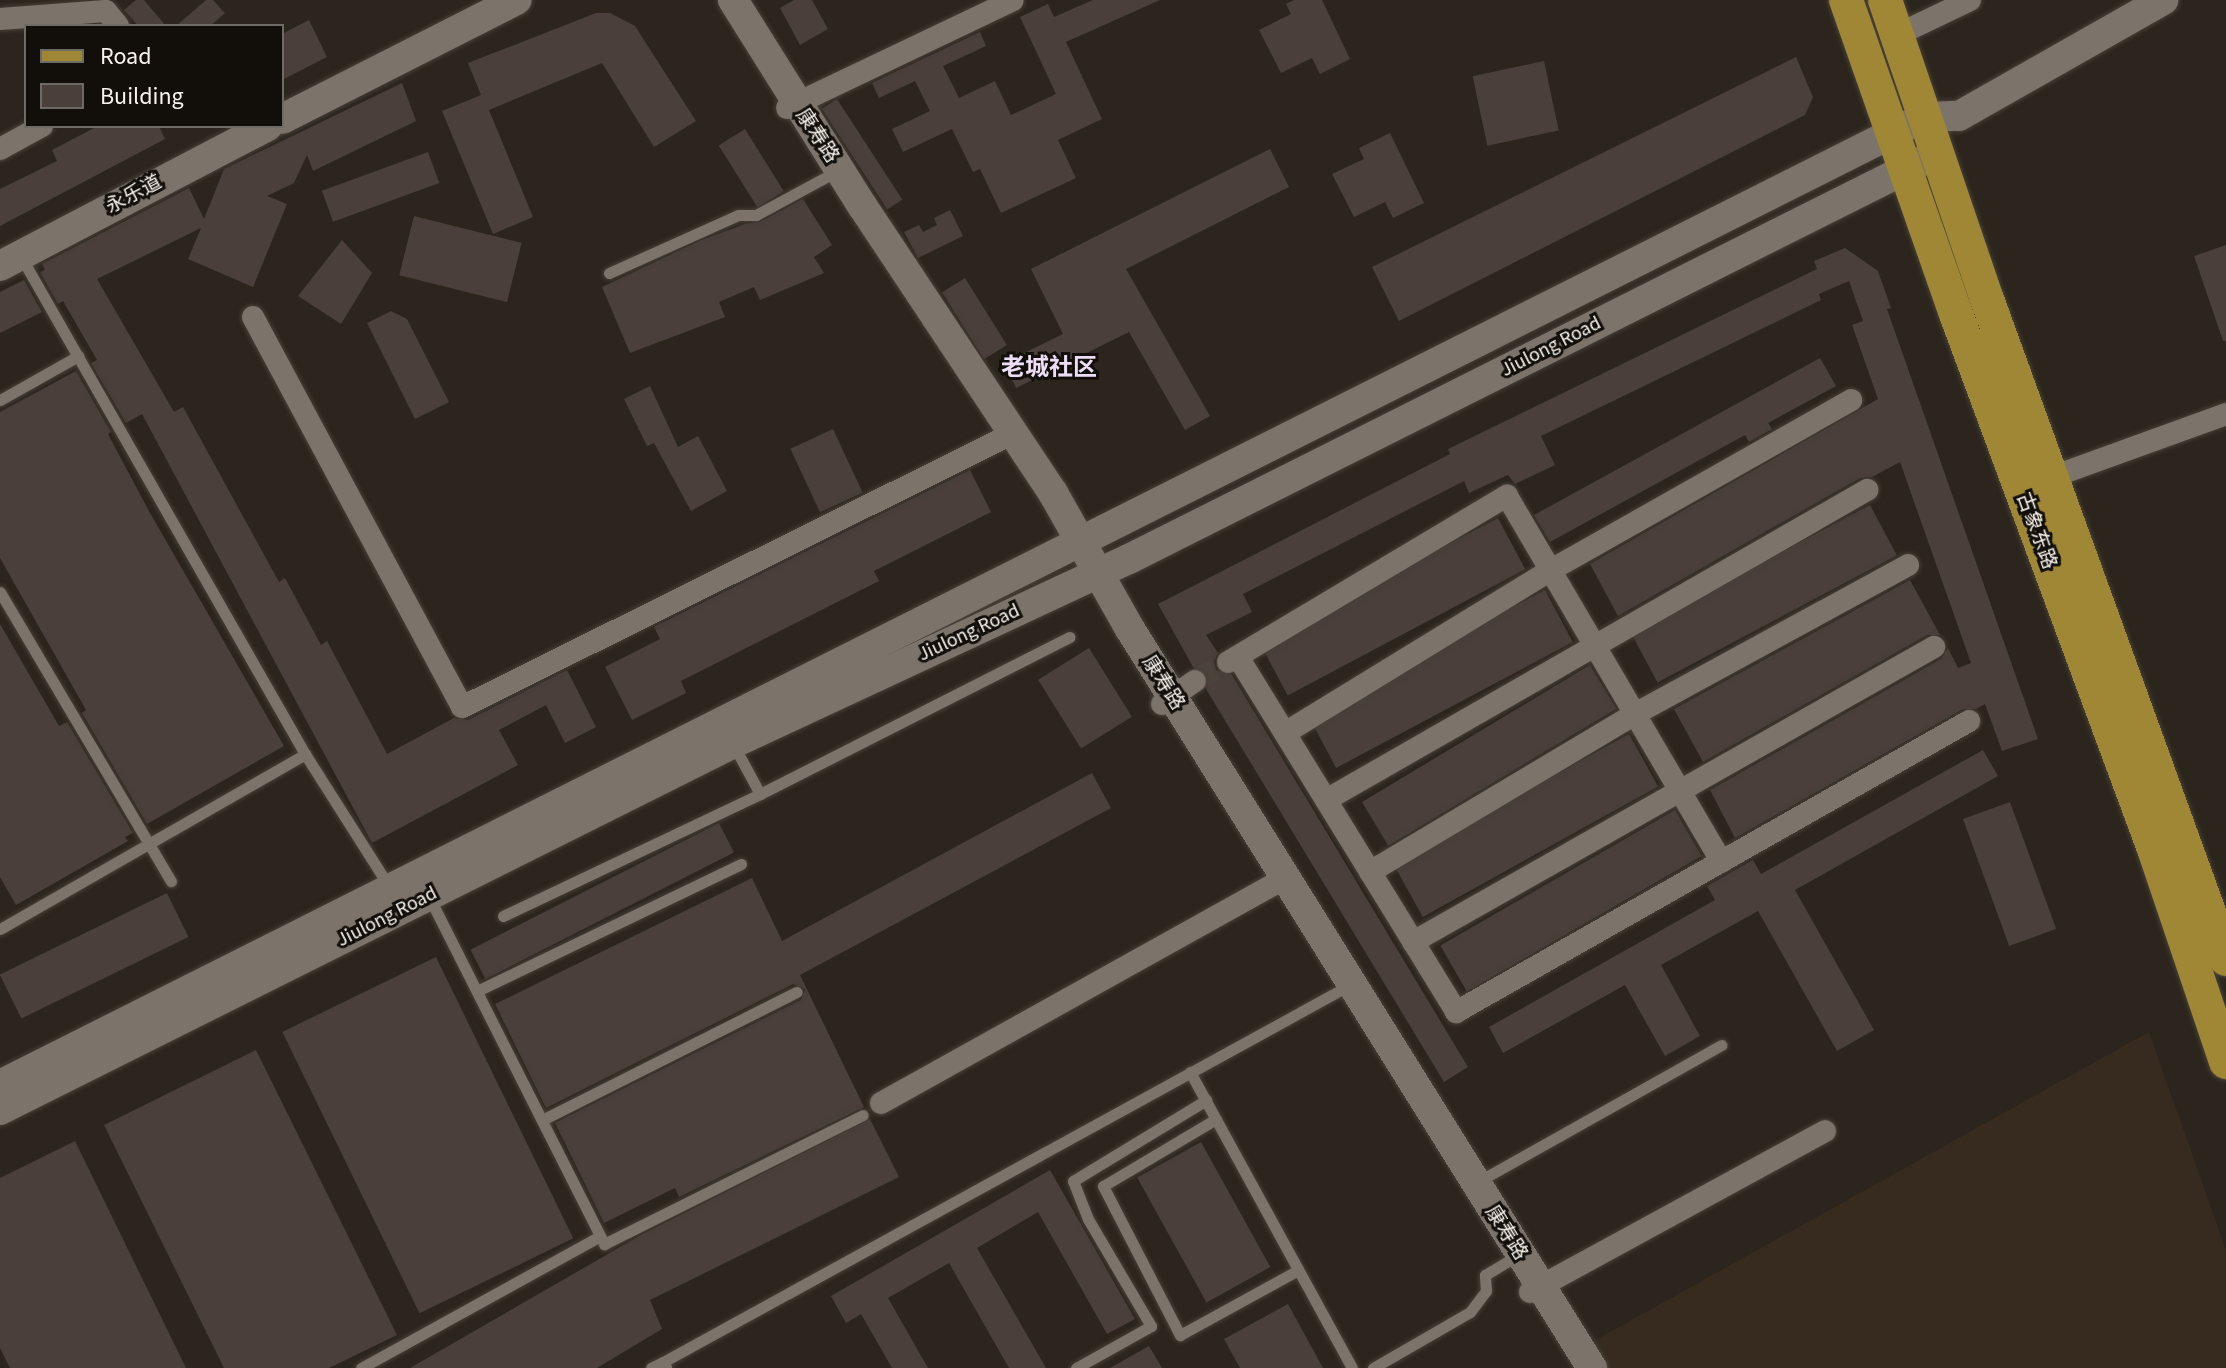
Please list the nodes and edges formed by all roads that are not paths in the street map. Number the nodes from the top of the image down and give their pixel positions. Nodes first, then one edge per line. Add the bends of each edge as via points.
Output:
1 (487, 0) edge
2 (517, 0) edge
3 (720, 0) edge
4 (733, 0) edge
5 (1013, 0) edge
6 (1846, 0) edge
7 (1885, 0) edge
8 (1970, 0) edge
9 (2163, 0) edge
10 (0, 19) edge
11 (116, 24) edge
12 (1897, 35) junction
13 (284, 103) edge
14 (791, 106) junction
15 (1925, 117) junction
16 (284, 118) edge
17 (38, 128) edge
18 (234, 128) edge
19 (264, 128) edge
20 (1893, 133) junction
21 (0, 149) edge
22 (1938, 154) junction
23 (1905, 170) junction
24 (834, 173) junction
25 (9, 254) edge
26 (609, 273) dead end
27 (253, 317) dead end
28 (78, 356) junction
29 (0, 400) edge
30 (1851, 400) dead end
31 (2226, 414) edge
32 (1008, 436) junction
33 (2052, 477) junction
34 (1867, 490) dead end
35 (1076, 546) junction
36 (1908, 565) dead end
37 (1551, 570) junction
38 (1093, 576) junction
39 (0, 592) edge
40 (1070, 637) dead end
41 (1595, 646) junction
42 (1934, 647) dead end
43 (1635, 714) junction
44 (1969, 721) dead end
45 (1285, 733) junction
46 (732, 744) junction
47 (305, 754) junction
48 (1680, 791) junction
49 (760, 794) junction
50 (1326, 800) junction
51 (149, 844) junction
52 (1722, 862) junction
53 (741, 864) dead end
54 (1370, 872) junction
55 (171, 881) dead end
56 (1278, 882) junction
57 (391, 890) junction
58 (429, 896) junction
59 (503, 916) dead end
60 (0, 929) edge
61 (1413, 942) junction
62 (2226, 959) edge
63 (1345, 988) junction
64 (477, 991) junction
65 (797, 992) dead end
66 (1721, 1045) dead end
67 (2226, 1062) edge
68 (1190, 1072) junction
69 (0, 1085) edge
70 (1206, 1100) junction
71 (872, 1109) joint
72 (0, 1110) edge
73 (1216, 1119) junction
74 (542, 1120) junction
75 (1825, 1131) dead end
76 (1470, 1186) junction
77 (600, 1236) junction
78 (1515, 1257) junction
79 (1298, 1270) junction
80 (1535, 1290) junction
81 (664, 1365) edge
82 (361, 1368) edge
83 (651, 1368) edge
84 (1076, 1368) edge
85 (1352, 1368) edge
86 (1373, 1368) edge
87 (1578, 1368) edge
88 (1592, 1368) edge

1 - 13 main road
2 - 16 main road
3 - 14 main road, 康寿路
4 - 14 main road, 康寿路
5 - 14 street
6 - 20 main road, 古象东路
7 - 12 main road, 古象东路
8 - 12 street
9 - 15 main road via 1959,116
10 - 11 street via 106,11
12 - 15 main road, 古象东路
14 - 24 main road, 康寿路
15 - 20 main road, Jiulong Road
15 - 22 main road, 古象东路
17 - 21 street
18 - 25 main road, 永乐道
19 - 25 main road, 永乐道
20 - 23 main road, 古象东路
20 - 35 main road, Jiulong Road
22 - 23 main road, Jiulong Road
22 - 33 main road, 古象东路
23 - 38 main road, Jiulong Road
23 - 67 main road, 古象东路 via 2154,849
24 - 26 lane via 756,215 738,215
24 - 32 main road, 康寿路
25 - 28 lane
27 - 32 street via 462,707
28 - 29 lane
28 - 47 lane
30 - 37 street
31 - 33 street
32 - 35 main road, 康寿路
33 - 62 main road, 古象东路
34 - 41 street
35 - 38 main road, 康寿路
35 - 57 main road, Jiulong Road
36 - 43 street
37 - 41 street
37 - 45 street
37 - 45 street via 1507,496 1233,660
38 - 46 main road, Jiulong Road
38 - 56 main road, 康寿路 via 1176,694
39 - 51 lane
40 - 49 lane
41 - 43 street
41 - 50 street
42 - 48 street
43 - 48 street
43 - 54 street
44 - 52 street
45 - 50 street
46 - 49 lane
46 - 58 main road, Jiulong Road
47 - 51 lane
47 - 57 lane
48 - 52 street
48 - 61 street
49 - 59 lane
50 - 54 street
51 - 55 lane
51 - 60 lane
52 - 61 street via 1456,1012
53 - 64 lane
54 - 61 street
56 - 63 main road, 康寿路
56 - 71 street
57 - 69 main road, Jiulong Road
58 - 64 lane
58 - 72 main road, Jiulong Road
63 - 68 lane
63 - 76 main road, 康寿路
64 - 74 lane
65 - 74 lane
66 - 76 lane
68 - 70 lane
68 - 81 lane
70 - 73 lane
70 - 84 lane via 1073,1181 1088,1219 1151,1326
71 - 77 lane via 604,1244
73 - 79 lane
73 - 79 lane via 1103,1186 1180,1335
74 - 77 lane
75 - 80 street
76 - 78 main road, 康寿路
77 - 82 lane
78 - 80 main road, 康寿路
78 - 86 lane via 1485,1275 1486,1291 1470,1312
79 - 85 lane
80 - 87 main road, 康寿路
80 - 88 main road, 康寿路
81 - 83 lane

